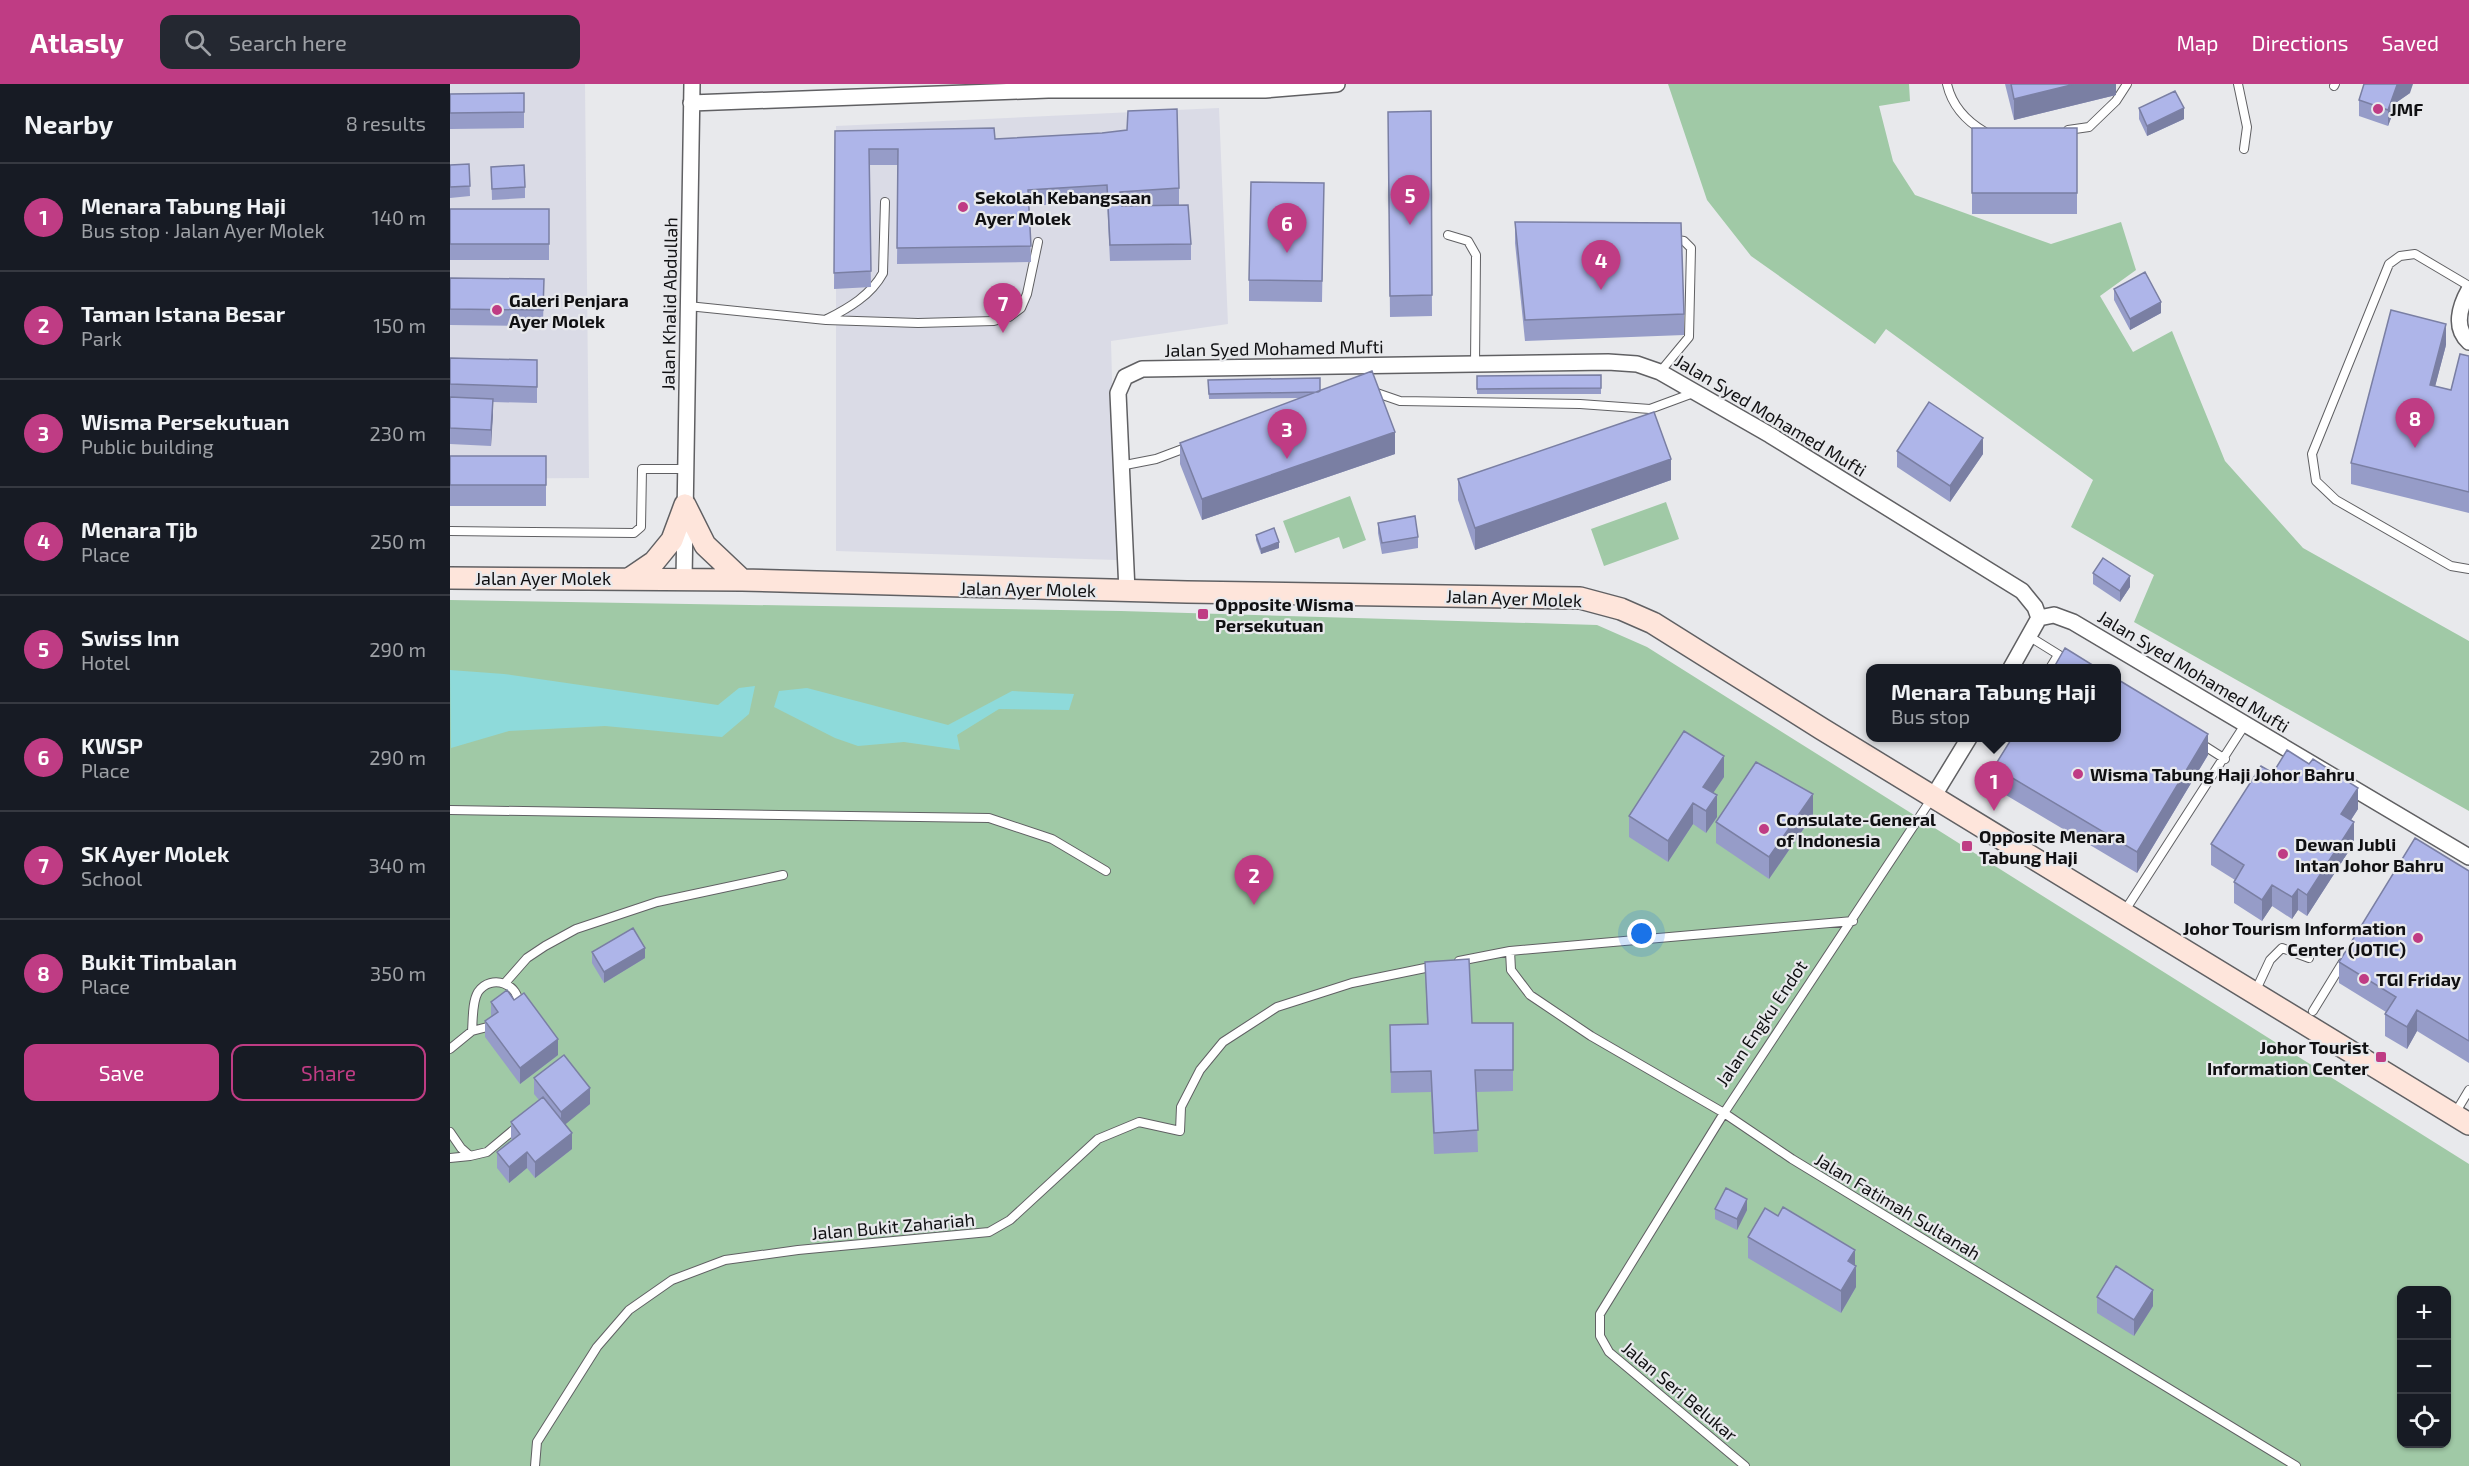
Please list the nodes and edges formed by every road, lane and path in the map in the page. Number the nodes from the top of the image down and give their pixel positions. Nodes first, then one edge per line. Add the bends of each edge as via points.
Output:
1 (692, 84) edge
2 (1337, 84) edge
3 (1947, 84) edge
4 (2127, 84) edge
5 (2238, 84) edge
6 (1049, 87) edge
7 (691, 103) junction
8 (2058, 131) edge
9 (1990, 134) edge
10 (2244, 149) dead end
11 (885, 202) dead end
12 (1448, 235) dead end
13 (1667, 239) edge
14 (1038, 243) dead end
15 (2469, 288) edge
16 (688, 306) junction
17 (826, 320) junction
18 (2469, 342) edge
19 (1474, 364) junction
20 (1660, 372) junction
21 (1357, 392) edge
22 (1696, 392) junction
23 (1199, 444) edge
24 (1120, 466) junction
25 (686, 469) junction
26 (685, 505) junction
27 (450, 531) edge
28 (2469, 569) edge
29 (450, 578) edge
30 (629, 579) junction
31 (684, 580) junction
32 (742, 580) junction
33 (1127, 591) junction
34 (2039, 618) junction
35 (2030, 637) junction
36 (2058, 655) junction
37 (2014, 664) edge
38 (2053, 664) edge
39 (2072, 664) edge
40 (2246, 723) junction
41 (2195, 740) edge
42 (1967, 742) edge
43 (2225, 759) junction
44 (1933, 797) junction
45 (450, 810) edge
46 (2469, 857) edge
47 (1106, 871) dead end
48 (783, 875) dead end
49 (2123, 913) junction
50 (1853, 921) junction
51 (2351, 950) edge
52 (1510, 951) junction
53 (2309, 958) dead end
54 (1454, 963) edge
55 (1442, 965) edge
56 (506, 983) junction
57 (2254, 993) junction
58 (2313, 1011) dead end
59 (512, 1013) edge
60 (504, 1019) edge
61 (472, 1031) junction
62 (450, 1049) edge
63 (2469, 1090) edge
64 (1724, 1113) junction
65 (2462, 1119) edge
66 (524, 1121) edge
67 (450, 1132) edge
68 (470, 1156) junction
69 (450, 1158) edge
70 (1600, 1336) joint
71 (535, 1466) edge
72 (1744, 1466) edge
73 (2296, 1466) edge

1 - 7 street, Jalan Khalid Abdullah
2 - 6 street via 1265,90
3 - 9 lane via 1952,102 1972,124
4 - 8 lane via 2089,127
5 - 10 lane via 2247,127
6 - 7 street
7 - 16 street, Jalan Khalid Abdullah
11 - 17 lane via 883,273 879,282 861,299
12 - 19 lane via 1468,241 1476,255
13 - 20 lane via 1684,241 1690,248 1689,337
14 - 17 lane via 1027,294 1021,308 1009,317 972,323
15 - 18 street via 2458,323
15 - 28 lane via 2415,254 2400,256 2389,264 2312,454 2316,481 2336,500 2451,566
16 - 17 lane
16 - 25 street, Jalan Khalid Abdullah
19 - 20 street, Jalan Syed Mohamed Mufti via 1608,362 1637,364
19 - 24 street, Jalan Syed Mohamed Mufti via 1142,369 1125,377 1118,393
20 - 22 street, Jalan Syed Mohamed Mufti
21 - 22 lane via 1368,390 1400,401 1650,409
22 - 34 street, Jalan Syed Mohamed Mufti via 2022,591
23 - 24 lane
24 - 33 street, Jalan Syed Mohamed Mufti
25 - 26 street, Jalan Khalid Abdullah
25 - 27 lane via 642,469 641,527 634,533
26 - 30 main road via 672,540 654,562
26 - 31 street, Jalan Khalid Abdullah
26 - 32 main road via 705,545
29 - 30 main road, Jalan Ayer Molek
30 - 31 main road, Jalan Ayer Molek
31 - 32 main road, Jalan Ayer Molek
32 - 33 main road, Jalan Ayer Molek
33 - 44 main road, Jalan Ayer Molek via 1590,601 1653,623
34 - 35 street
34 - 40 street, Jalan Syed Mohamed Mufti via 2062,616
35 - 36 lane
35 - 37 street
36 - 38 lane
36 - 39 lane
40 - 43 lane
40 - 46 street, Jalan Syed Mohamed Mufti via 2423,835
41 - 43 lane
42 - 44 street, Jalan Engku Endot
43 - 49 lane
44 - 49 main road, Jalan Ayer Molek
44 - 50 lane, Jalan Engku Endot
45 - 47 lane via 989,818 1052,839
48 - 56 lane via 657,902 576,929 527,958
49 - 57 main road, Jalan Ayer Molek
50 - 52 lane
50 - 64 lane, Jalan Engku Endot
51 - 58 lane
52 - 54 lane
52 - 64 lane, Jalan Fatimah Sultanah via 1510,970 1530,995 1591,1036
53 - 57 lane via 2282,948 2270,960
55 - 71 lane, Jalan Bukit Zahariah via 1352,983 1277,1007 1223,1042 1200,1070 1181,1107 1180,1131 1139,1122 1098,1139 1010,1220 989,1232 725,1260 672,1280 628,1310 597,1347 537,1442
56 - 59 lane via 519,1000
56 - 61 lane via 489,984 478,993
57 - 65 main road, Jalan Ayer Molek
60 - 61 lane
61 - 62 lane
63 - 65 lane
64 - 70 lane, Jalan Engku Endot via 1600,1314
64 - 73 lane, Jalan Fatimah Sultanah via 1792,1159
66 - 68 lane via 487,1152
67 - 68 lane
68 - 69 lane
70 - 72 lane, Jalan Seri Belukar via 1609,1352

